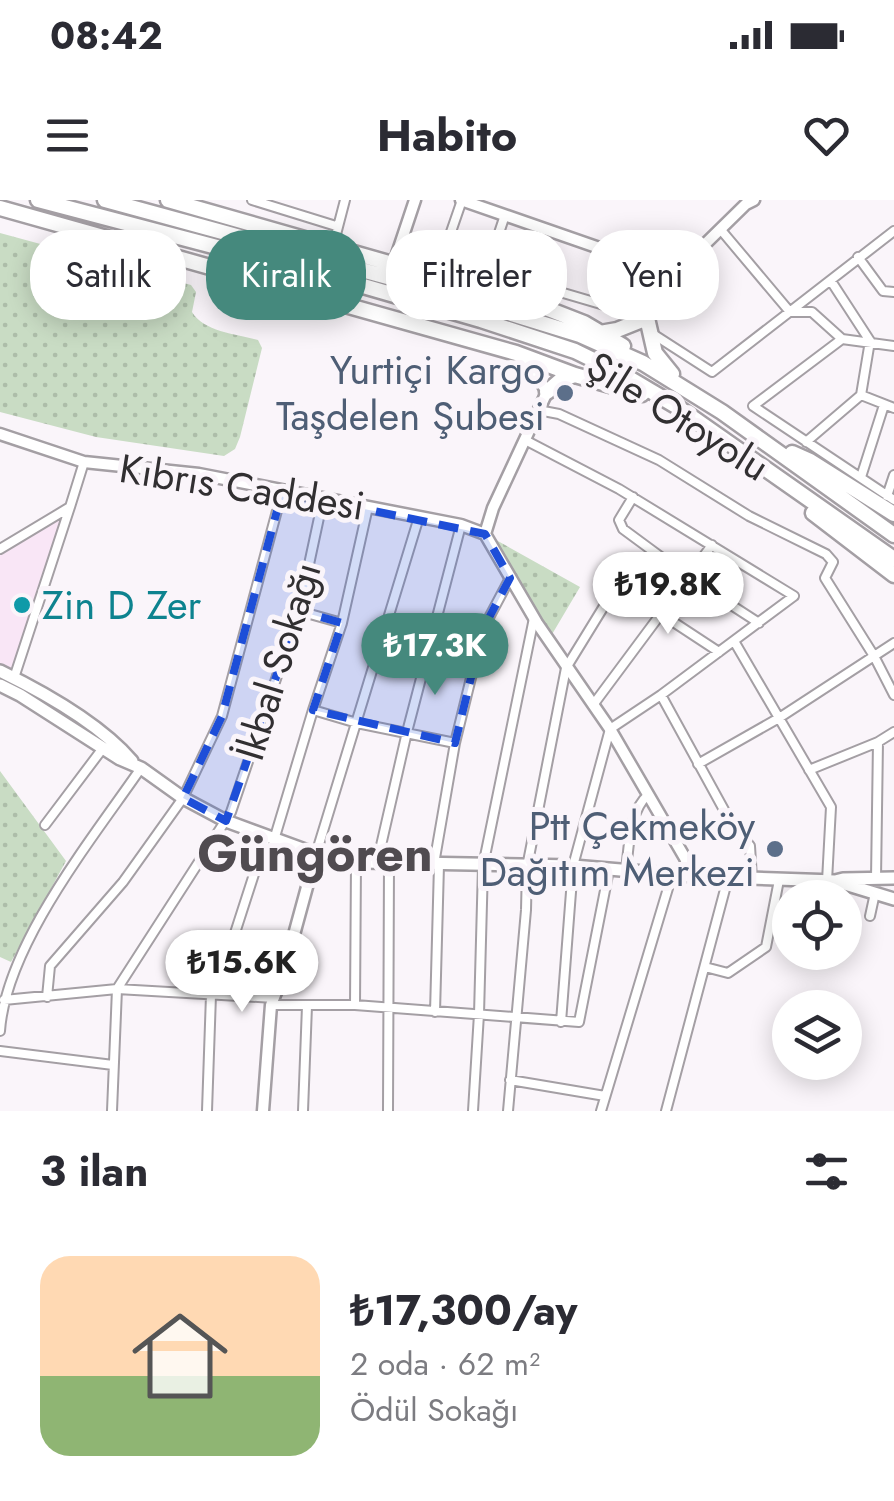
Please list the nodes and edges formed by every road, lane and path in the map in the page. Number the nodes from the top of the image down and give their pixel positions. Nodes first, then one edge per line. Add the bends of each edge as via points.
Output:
1 (38, 200) edge
2 (105, 200) edge
3 (168, 200) edge
4 (252, 200) edge
5 (345, 200) edge
6 (415, 200) edge
7 (462, 200) edge
8 (747, 201) edge
9 (481, 203) edge
10 (213, 206) edge
11 (0, 208) edge
12 (505, 215) junction
13 (336, 226) junction
14 (285, 230) edge
15 (335, 230) edge
16 (405, 230) edge
17 (452, 230) edge
18 (500, 230) edge
19 (720, 230) joint
20 (894, 230) edge
21 (587, 244) edge
22 (858, 258) junction
23 (831, 280) junction
24 (894, 292) edge
25 (567, 298) edge
26 (790, 312) junction
27 (567, 318) edge
28 (651, 320) edge
29 (648, 325) junction
30 (602, 333) junction
31 (580, 334) junction
32 (842, 339) junction
33 (870, 341) junction
34 (894, 346) edge
35 (516, 354) junction
36 (644, 363) junction
37 (574, 375) junction
38 (546, 392) junction
39 (690, 392) junction
40 (861, 396) junction
41 (884, 405) junction
42 (676, 406) junction
43 (894, 408) edge
44 (538, 410) junction
45 (0, 434) edge
46 (525, 440) junction
47 (764, 441) junction
48 (806, 442) junction
49 (747, 458) junction
50 (84, 462) junction
51 (894, 475) edge
52 (861, 478) junction
53 (282, 492) junction
54 (633, 497) junction
55 (891, 498) edge
56 (323, 499) junction
57 (70, 507) junction
58 (368, 507) junction
59 (894, 514) edge
60 (419, 517) junction
61 (461, 525) junction
62 (485, 534) junction
63 (894, 535) edge
64 (712, 545) junction
65 (0, 550) edge
66 (894, 559) edge
67 (894, 575) edge
68 (688, 577) junction
69 (510, 578) junction
70 (298, 611) junction
71 (661, 614) junction
72 (534, 618) junction
73 (342, 623) junction
74 (759, 623) junction
75 (734, 641) junction
76 (894, 643) edge
77 (719, 652) junction
78 (874, 656) junction
79 (566, 668) junction
80 (0, 671) edge
81 (14, 678) junction
82 (0, 685) edge
83 (661, 695) junction
84 (894, 695) edge
85 (593, 705) junction
86 (313, 710) junction
87 (778, 718) junction
88 (357, 723) junction
89 (610, 728) junction
90 (407, 732) junction
91 (894, 732) edge
92 (878, 742) junction
93 (455, 743) junction
94 (103, 748) junction
95 (698, 764) junction
96 (138, 766) junction
97 (809, 770) junction
98 (648, 795) junction
99 (184, 798) junction
100 (226, 821) junction
101 (45, 824) dead end
102 (270, 838) junction
103 (316, 854) junction
104 (356, 862) junction
105 (383, 863) junction
106 (437, 864) junction
107 (484, 866) junction
108 (526, 866) junction
109 (573, 866) junction
110 (609, 870) junction
111 (626, 870) junction
112 (672, 874) junction
113 (692, 876) junction
114 (728, 878) junction
115 (752, 878) junction
116 (876, 878) junction
117 (894, 878) edge
118 (779, 880) edge
119 (831, 880) edge
120 (837, 880) edge
121 (862, 890) edge
122 (875, 894) junction
123 (894, 900) edge
124 (870, 916) dead end
125 (772, 917) edge
126 (705, 967) junction
127 (117, 990) junction
128 (211, 994) junction
129 (47, 997) junction
130 (4, 1000) junction
131 (273, 1001) junction
132 (355, 1005) junction
133 (307, 1006) junction
134 (389, 1008) junction
135 (435, 1012) junction
136 (479, 1014) junction
137 (1, 1016) edge
138 (517, 1017) junction
139 (561, 1022) junction
140 (0, 1031) edge
141 (0, 1051) edge
142 (113, 1065) junction
143 (510, 1080) junction
144 (605, 1096) junction
145 (112, 1111) edge
146 (206, 1111) edge
147 (263, 1111) edge
148 (304, 1111) edge
149 (388, 1111) edge
150 (473, 1111) edge
151 (508, 1111) edge
152 (601, 1111) edge
153 (666, 1111) edge

1 - 42 highway, Şile Otoyolu via 500,326 574,351
2 - 31 highway, Şile Otoyolu
3 - 10 highway
4 - 13 street
5 - 13 street
6 - 16 street
7 - 9 street
7 - 17 street
8 - 19 street
9 - 12 street
10 - 14 highway
11 - 35 highway
12 - 18 street
12 - 21 street
13 - 15 street
19 - 26 street
20 - 22 street
22 - 23 street
22 - 24 street via 884,292
23 - 26 street
23 - 33 street
25 - 29 street
26 - 29 street via 712,372
26 - 32 street via 812,312
27 - 30 highway
28 - 29 street
29 - 30 highway
29 - 39 highway via 655,353
30 - 31 highway
30 - 36 highway
31 - 36 highway, Şile Otoyolu
32 - 33 street
32 - 48 street via 753,406
33 - 34 street
33 - 40 street
35 - 37 highway
35 - 38 street
36 - 39 highway, Şile Otoyolu
37 - 38 highway
37 - 42 highway
38 - 44 street
39 - 47 highway, Şile Otoyolu
40 - 41 street
40 - 48 street
41 - 43 street
41 - 52 street
42 - 49 highway, Şile Otoyolu
44 - 46 street
44 - 78 street via 659,460 826,554 833,562 826,578
45 - 50 street, Kıbrıs Caddesi
46 - 54 street
46 - 62 street
47 - 59 highway via 810,461
47 - 63 highway, Şile Otoyolu
48 - 52 street
49 - 66 highway, Şile Otoyolu
49 - 67 highway
50 - 53 street, Kıbrıs Caddesi via 199,474
50 - 57 street
51 - 55 street
52 - 55 street
53 - 56 street, Kıbrıs Caddesi
53 - 99 street via 222,716
54 - 64 street
54 - 68 street via 620,526
56 - 58 street, Kıbrıs Caddesi
56 - 70 street, İkbal Sokağı
57 - 65 street
57 - 81 street
58 - 60 street, Kıbrıs Caddesi
58 - 73 street
60 - 61 street, Kıbrıs Caddesi
60 - 88 street
61 - 62 street, Kıbrıs Caddesi
61 - 90 street
62 - 69 street
64 - 68 street
64 - 74 street via 794,596
68 - 71 street
68 - 74 street
69 - 72 street
69 - 93 street via 484,628
70 - 73 street
70 - 100 street, İkbal Sokağı
71 - 77 street
71 - 79 street via 618,585
71 - 85 street
72 - 79 street
72 - 107 street
73 - 86 street
74 - 75 street
75 - 77 street
75 - 87 street
76 - 78 street
77 - 83 street
78 - 84 street
78 - 87 street
79 - 85 street
79 - 108 street
80 - 81 main road
81 - 96 main road via 118,744
82 - 94 main road
83 - 89 street
83 - 95 street
85 - 89 street
86 - 88 street
86 - 102 street
87 - 95 street
87 - 97 street
88 - 90 street
88 - 103 street
89 - 98 street
89 - 109 street
90 - 93 street
90 - 105 street
91 - 92 street
92 - 97 street
92 - 116 street
93 - 106 street
94 - 96 main road
94 - 101 street
95 - 115 street via 750,846
96 - 99 main road
96 - 130 street via 52,898
97 - 119 street via 831,807
98 - 111 street via 633,822
98 - 113 street
99 - 100 main road
99 - 129 street via 50,966
100 - 102 main road
100 - 127 street, İkbal Sokağı
102 - 103 main road
102 - 128 street
103 - 104 main road
103 - 131 street
104 - 105 main road
104 - 132 street
105 - 106 main road
105 - 134 street
106 - 107 main road
106 - 135 street
107 - 108 main road
107 - 136 street
108 - 109 main road
108 - 138 street
109 - 110 main road
109 - 139 street
110 - 111 main road
110 - 139 street via 579,1022
111 - 112 main road
112 - 113 main road
112 - 144 street
113 - 114 main road
114 - 115 main road
114 - 126 street
115 - 118 main road
116 - 117 main road
116 - 120 main road
116 - 122 street
121 - 122 main road
122 - 123 main road
122 - 124 street
125 - 126 street via 766,948 728,973
126 - 153 street
127 - 128 street
127 - 129 street
127 - 142 street
128 - 131 street
128 - 146 street
129 - 130 street
130 - 137 street
131 - 133 street
131 - 147 street
132 - 133 street
132 - 134 street
133 - 148 street
134 - 135 street
134 - 149 street
135 - 136 street
136 - 138 street
136 - 150 street
137 - 140 street
138 - 139 street
138 - 143 street
141 - 142 street
142 - 145 street
143 - 144 street
143 - 151 street
144 - 152 street

